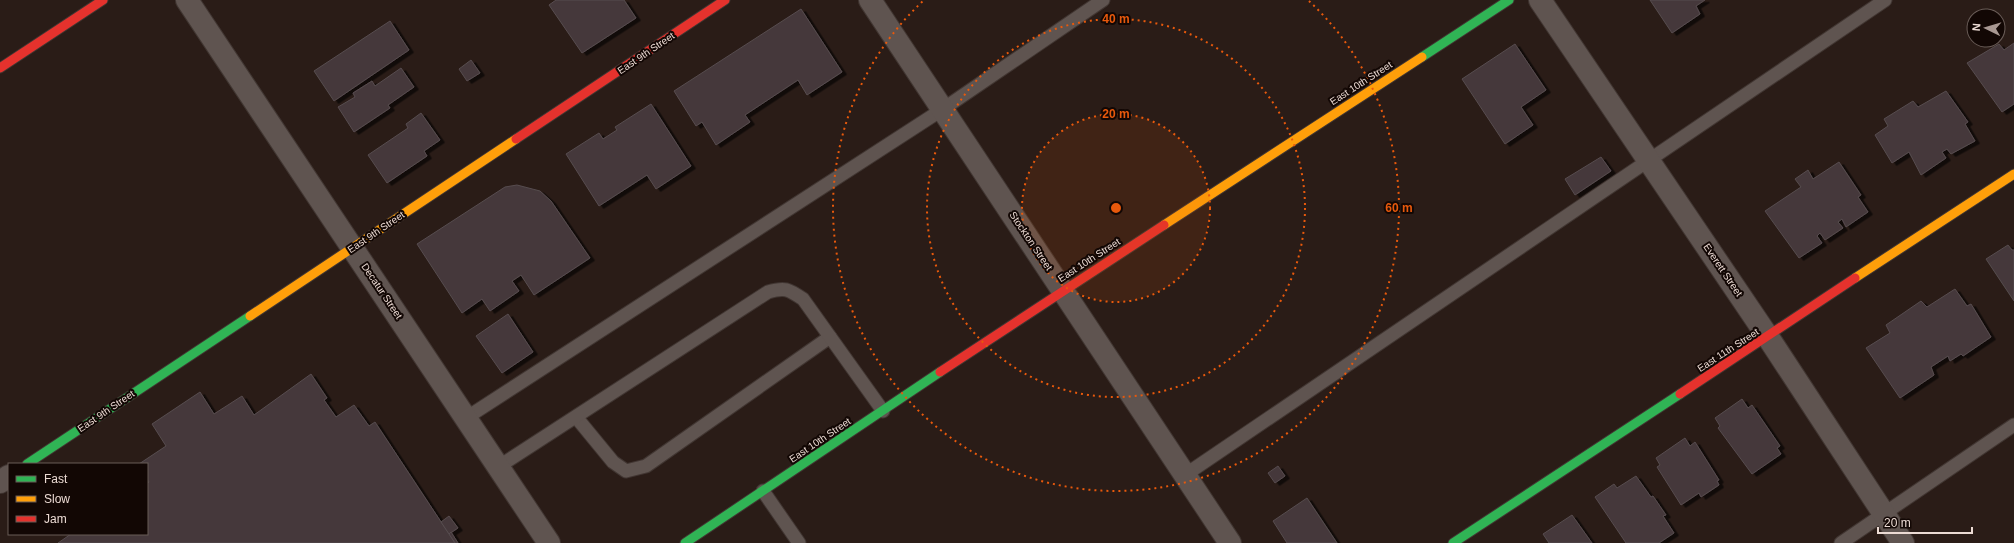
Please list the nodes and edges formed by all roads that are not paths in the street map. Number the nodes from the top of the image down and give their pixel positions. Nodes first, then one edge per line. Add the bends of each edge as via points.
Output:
1 (103, 0) edge
2 (187, 0) edge
3 (725, 0) edge
4 (870, 0) edge
5 (1103, 0) edge
6 (1509, 0) edge
7 (1540, 0) edge
8 (1885, 0) edge
9 (0, 68) edge
10 (943, 109) junction
11 (1648, 160) junction
12 (2014, 174) edge
13 (353, 247) junction
14 (1064, 290) junction
15 (830, 337) junction
16 (1768, 337) junction
17 (883, 411) junction
18 (576, 417) junction
19 (466, 418) junction
20 (2014, 425) edge
21 (29, 463) edge
22 (498, 467) junction
23 (1185, 475) junction
24 (764, 491) junction
25 (1885, 515) junction
26 (549, 543) edge
27 (685, 543) edge
28 (799, 543) edge
29 (1230, 543) edge
30 (1453, 543) edge
31 (1841, 543) edge
32 (1903, 543) edge

1 - 9 street
2 - 13 street, Decatur Street
3 - 13 street, East 9th Street
4 - 10 street, Stockton Street
5 - 10 lane
6 - 14 street, East 10th Street
7 - 11 street, Everett Street
8 - 11 lane
10 - 14 street, Stockton Street
10 - 19 lane
11 - 16 street, Everett Street
11 - 23 lane
12 - 16 street, East 11th Street
13 - 19 street, Decatur Street
13 - 21 street, East 9th Street
14 - 17 street, East 10th Street
14 - 23 street, Stockton Street
15 - 17 lane
15 - 18 lane via 803,299 782,288 768,292
15 - 18 lane via 646,466 626,472 613,462
16 - 25 street, Everett Street
16 - 30 street, East 11th Street
17 - 24 street, East 10th Street
18 - 22 lane
19 - 22 street, Decatur Street
20 - 25 lane
22 - 26 street, Decatur Street
23 - 29 street, Stockton Street
24 - 27 street, East 10th Street
24 - 28 lane
25 - 31 lane
25 - 32 street, Everett Street

